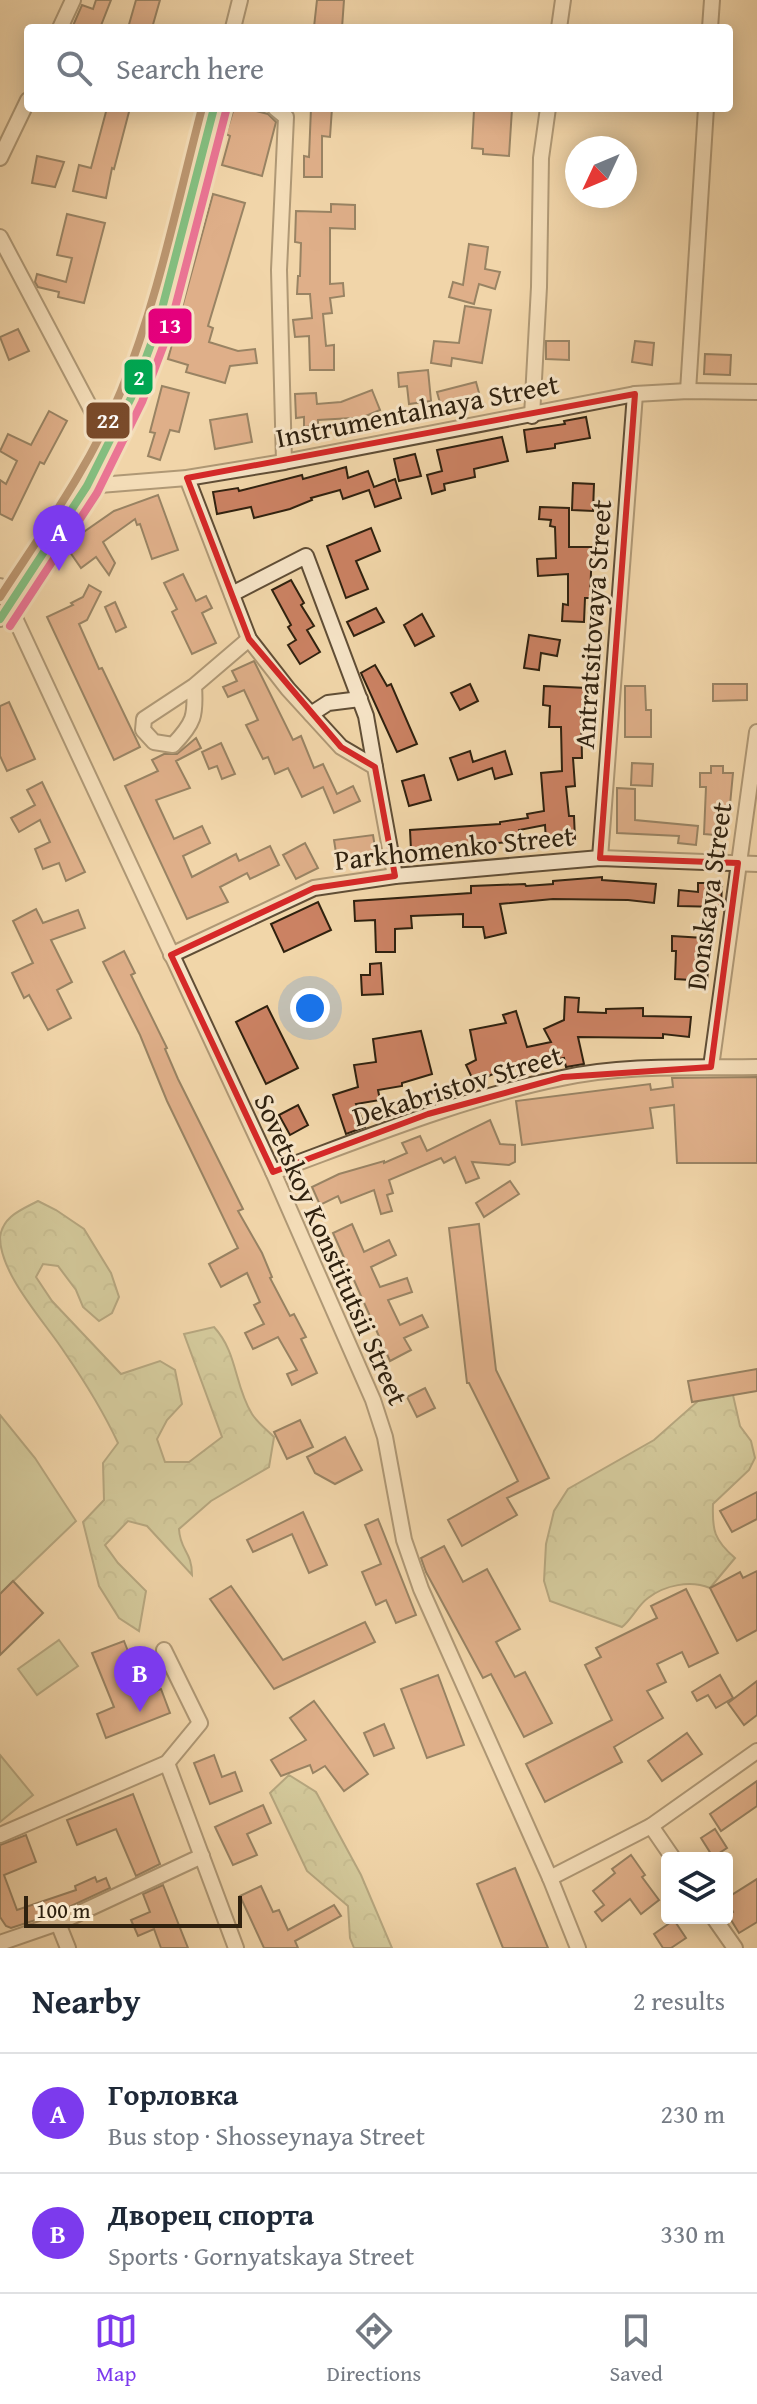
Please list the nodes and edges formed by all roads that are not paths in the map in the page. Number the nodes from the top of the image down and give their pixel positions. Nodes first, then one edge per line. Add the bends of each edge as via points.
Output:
1 (73, 0) edge
2 (240, 0) edge
3 (563, 0) edge
4 (712, 0) edge
5 (62, 24) edge
6 (234, 24) edge
7 (560, 24) edge
8 (710, 24) edge
9 (24, 108) edge
10 (213, 112) edge
11 (280, 112) edge
12 (547, 112) edge
13 (706, 112) edge
14 (0, 158) edge
15 (0, 237) edge
16 (688, 391) junction
17 (757, 392) edge
18 (635, 394) junction
19 (532, 416) junction
20 (109, 443) junction
21 (284, 462) junction
22 (187, 478) junction
23 (87, 486) junction
24 (0, 586) edge
25 (232, 594) junction
26 (8, 604) junction
27 (0, 619) edge
28 (249, 639) junction
29 (194, 686) dead end
30 (360, 699) junction
31 (311, 714) junction
32 (757, 732) edge
33 (375, 767) junction
34 (600, 858) junction
35 (738, 863) junction
36 (757, 864) edge
37 (395, 876) junction
38 (171, 955) junction
39 (711, 1067) junction
40 (757, 1067) edge
41 (273, 1172) junction
42 (164, 1650) dead end
43 (757, 1751) edge
44 (167, 1763) junction
45 (651, 1826) junction
46 (0, 1835) edge
47 (669, 1852) edge
48 (202, 1856) junction
49 (550, 1878) junction
50 (58, 1923) junction
51 (718, 1924) edge
52 (0, 1943) edge
53 (68, 1948) edge
54 (236, 1948) edge
55 (578, 1948) edge
56 (735, 1948) edge

1 - 5 street
2 - 6 street
3 - 7 street
4 - 8 street
9 - 14 street
10 - 20 street via 157,328
11 - 21 street via 286,117 279,270
12 - 19 street via 541,158
13 - 16 street
15 - 20 street
16 - 17 street, Instrumentalnaya Street
16 - 18 street, Instrumentalnaya Street
18 - 19 street, Instrumentalnaya Street
18 - 34 street, Antratsitovaya Street
19 - 21 street, Instrumentalnaya Street
20 - 23 street
21 - 22 street, Instrumentalnaya Street
22 - 23 street, Instrumentalnaya Street
22 - 25 street
23 - 26 street
24 - 26 street, Sovetskoy Konstitutsii Street
25 - 28 street
25 - 30 street via 306,556
26 - 27 street
26 - 38 street, Sovetskoy Konstitutsii Street
28 - 29 street
28 - 31 street
30 - 31 street via 328,703
30 - 33 street
31 - 33 street via 341,747
32 - 35 street, Donskaya Street
33 - 37 street
34 - 35 street, Parkhomenko Street
34 - 37 street, Parkhomenko Street
35 - 36 street, Parkhomenko Street
35 - 39 street, Donskaya Street
37 - 38 street, Parkhomenko Street via 314,888
38 - 41 street, Sovetskoy Konstitutsii Street
39 - 40 street, Dekabristov Street
39 - 41 street, Dekabristov Street via 563,1077 428,1114
41 - 49 street, Sovetskoy Konstitutsii Street via 373,1400 404,1540 421,1589
42 - 44 street via 200,1723
43 - 45 street
44 - 46 street
44 - 48 street
45 - 47 street
45 - 49 street
48 - 50 street
48 - 54 street
49 - 55 street, Sovetskoy Konstitutsii Street
50 - 52 street
50 - 53 street
51 - 56 street

